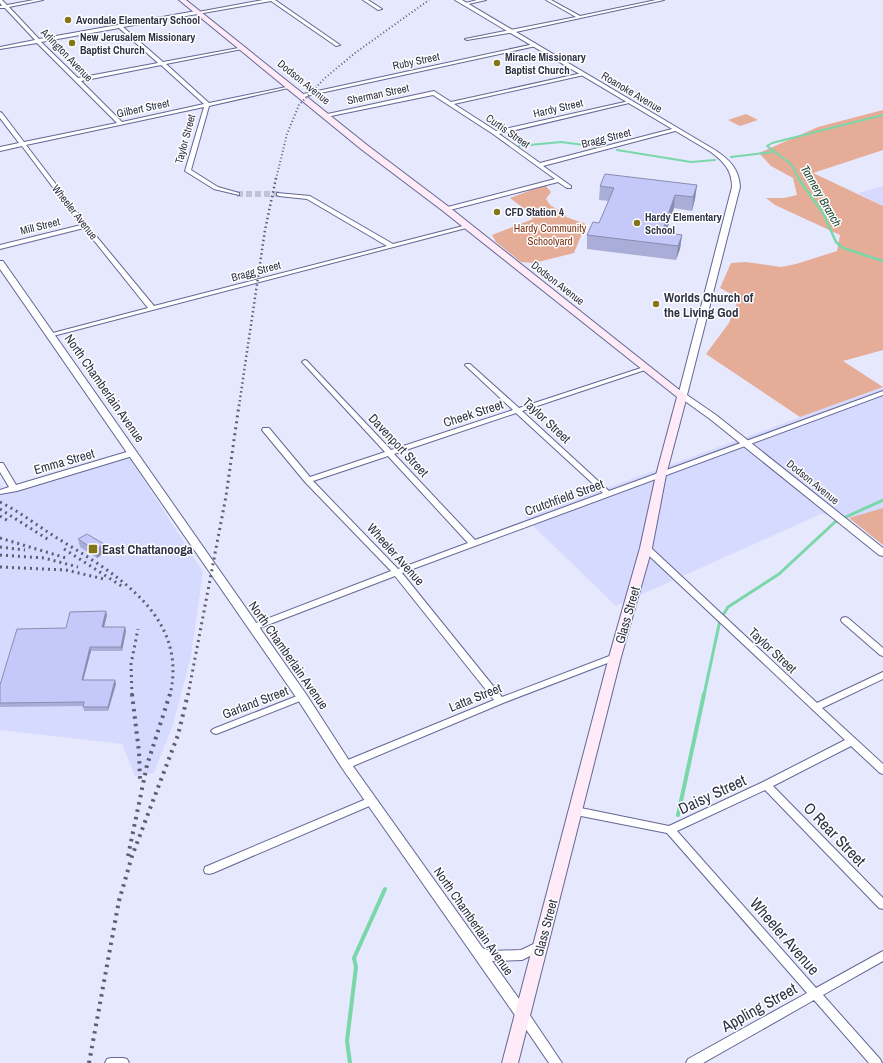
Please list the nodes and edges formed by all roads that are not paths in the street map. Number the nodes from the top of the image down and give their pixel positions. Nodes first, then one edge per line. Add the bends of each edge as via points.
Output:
1 (0, 0) edge
2 (41, 0) edge
3 (182, 0) edge
4 (271, 0) edge
5 (365, 0) edge
6 (458, 0) edge
7 (484, 0) edge
8 (548, 0) edge
9 (662, 0) edge
10 (464, 4) junction
11 (6, 6) junction
12 (0, 7) edge
13 (380, 9) dead end
14 (197, 12) junction
15 (579, 17) junction
16 (120, 26) junction
17 (511, 31) junction
18 (467, 39) dead end
19 (40, 41) junction
20 (338, 45) dead end
21 (534, 46) junction
22 (0, 48) edge
23 (242, 48) junction
24 (160, 63) junction
25 (582, 74) junction
26 (77, 80) junction
27 (291, 87) junction
28 (434, 94) joint
29 (302, 95) junction
30 (627, 102) junction
31 (451, 103) junction
32 (207, 104) junction
33 (0, 114) edge
34 (326, 115) junction
35 (120, 123) junction
36 (676, 130) junction
37 (495, 133) junction
38 (23, 144) junction
39 (0, 149) edge
40 (540, 165) junction
41 (732, 166) joint
42 (558, 180) junction
43 (569, 187) dead end
44 (237, 194) tunnel mouth
45 (279, 194) tunnel mouth
46 (446, 209) junction
47 (85, 226) junction
48 (467, 227) junction
49 (0, 246) edge
50 (392, 246) junction
51 (0, 263) edge
52 (152, 308) junction
53 (52, 335) junction
54 (305, 362) dead end
55 (468, 365) dead end
56 (646, 368) junction
57 (883, 393) edge
58 (682, 396) junction
59 (518, 411) junction
60 (266, 430) dead end
61 (746, 444) junction
62 (133, 453) junction
63 (390, 453) junction
64 (0, 465) edge
65 (661, 475) junction
66 (308, 480) junction
67 (14, 489) junction
68 (1, 492) dead end
69 (608, 494) junction
70 (474, 544) junction
71 (646, 548) junction
72 (883, 553) edge
73 (397, 573) junction
74 (845, 620) dead end
75 (254, 628) junction
76 (883, 653) edge
77 (615, 657) junction
78 (883, 676) edge
79 (302, 697) junction
80 (500, 701) junction
81 (816, 707) junction
82 (216, 731) dead end
83 (852, 741) junction
84 (346, 765) junction
85 (883, 770) edge
86 (766, 785) junction
87 (371, 801) junction
88 (576, 811) junction
89 (670, 830) junction
90 (209, 870) dead end
91 (883, 905) edge
92 (541, 945) junction
93 (479, 952) junction
94 (883, 956) edge
95 (815, 994) junction
96 (522, 1014) junction
97 (111, 1063) edge
98 (123, 1063) edge
99 (510, 1063) edge
100 (556, 1063) edge
101 (692, 1063) edge
102 (876, 1063) edge

1 - 11 street, Arlington Avenue
2 - 11 street
3 - 14 main road, Dodson Avenue
4 - 14 street
4 - 20 street
5 - 13 street
6 - 10 street, Roanoke Avenue
7 - 10 street
8 - 15 street
9 - 15 street
10 - 17 street, Roanoke Avenue
11 - 12 street
11 - 19 street, Arlington Avenue
14 - 16 street
14 - 23 main road, Dodson Avenue
15 - 17 street
16 - 19 street
16 - 24 street, Taylor Street
17 - 18 street
17 - 21 street, Roanoke Avenue
19 - 22 street
19 - 26 street, Arlington Avenue
21 - 25 street, Roanoke Avenue
21 - 29 street, Ruby Street
23 - 24 street
23 - 27 main road, Dodson Avenue
24 - 26 street
24 - 32 street, Taylor Street
25 - 30 street, Roanoke Avenue
25 - 31 street
26 - 35 street, Arlington Avenue
27 - 29 main road, Dodson Avenue
27 - 32 street, Gilbert Street
28 - 31 street, Curtis Street
28 - 34 street, Sherman Street
29 - 34 main road, Dodson Avenue
30 - 36 street, Roanoke Avenue
30 - 37 street, Hardy Street
31 - 37 street, Curtis Street
32 - 35 street, Gilbert Street
32 - 44 street, Taylor Street via 188,171 216,188
33 - 38 street, Wheeler Avenue
34 - 46 main road, Dodson Avenue
35 - 38 street, Gilbert Street
36 - 40 street, Bragg Street
36 - 41 street, Roanoke Avenue
37 - 40 street, Curtis Street
38 - 39 street, Gilbert Street
38 - 47 street, Wheeler Avenue
40 - 42 street, Curtis Street
41 - 58 street, Glass Street via 736,176 736,187
42 - 43 street, Curtis Street
42 - 46 street
45 - 50 street via 308,197
46 - 48 main road, Dodson Avenue
47 - 49 street, Mill Street
47 - 52 street, Wheeler Avenue
48 - 50 street, Bragg Street
48 - 56 main road, Dodson Avenue
50 - 52 street, Bragg Street
51 - 53 street, North Chamberlain Avenue
52 - 53 street, Bragg Street
53 - 62 street, North Chamberlain Avenue
54 - 63 street, Davenport Street
55 - 59 street, Taylor Street
56 - 58 main road, Dodson Avenue
56 - 59 street, Cheek Street
57 - 61 street, Crutchfield Street
58 - 61 street, Dodson Avenue
58 - 65 main road, Glass Street
59 - 63 street, Cheek Street
59 - 69 street, Taylor Street
60 - 66 street, Wheeler Avenue
61 - 65 street, Crutchfield Street
61 - 72 street, Dodson Avenue
62 - 67 street, Emma Street
62 - 75 street, North Chamberlain Avenue
63 - 66 street, Cheek Street
63 - 70 street, Davenport Street
64 - 67 street
65 - 69 street, Crutchfield Street
65 - 71 main road, Glass Street
66 - 73 street, Wheeler Avenue
67 - 68 street, Emma Street
69 - 70 street, Crutchfield Street
70 - 73 street, Crutchfield Street
71 - 77 main road, Glass Street
71 - 81 street, Taylor Street
73 - 75 street, Crutchfield Street
73 - 80 street, Wheeler Avenue
74 - 76 street
75 - 79 street, North Chamberlain Avenue
77 - 80 street, Latta Street
77 - 88 main road, Glass Street
78 - 81 street
79 - 82 street, Garland Street
79 - 84 street, North Chamberlain Avenue
80 - 84 street, Latta Street
81 - 83 street, Taylor Street
83 - 85 street, Taylor Street
83 - 86 street, Daisy Street
84 - 87 street, North Chamberlain Avenue
86 - 89 street, Daisy Street
86 - 91 street, O Rear Street
87 - 90 street
87 - 93 street, North Chamberlain Avenue
88 - 89 street, Daisy Street
88 - 92 main road, Glass Street
89 - 95 street, Wheeler Avenue
92 - 93 street via 522,955 491,956
92 - 96 main road, Glass Street
93 - 96 street, North Chamberlain Avenue
94 - 95 street, Appling Street
95 - 101 street, Appling Street
95 - 102 street, Wheeler Avenue
96 - 99 main road, Glass Street
96 - 100 street, North Chamberlain Avenue
97 - 98 street

